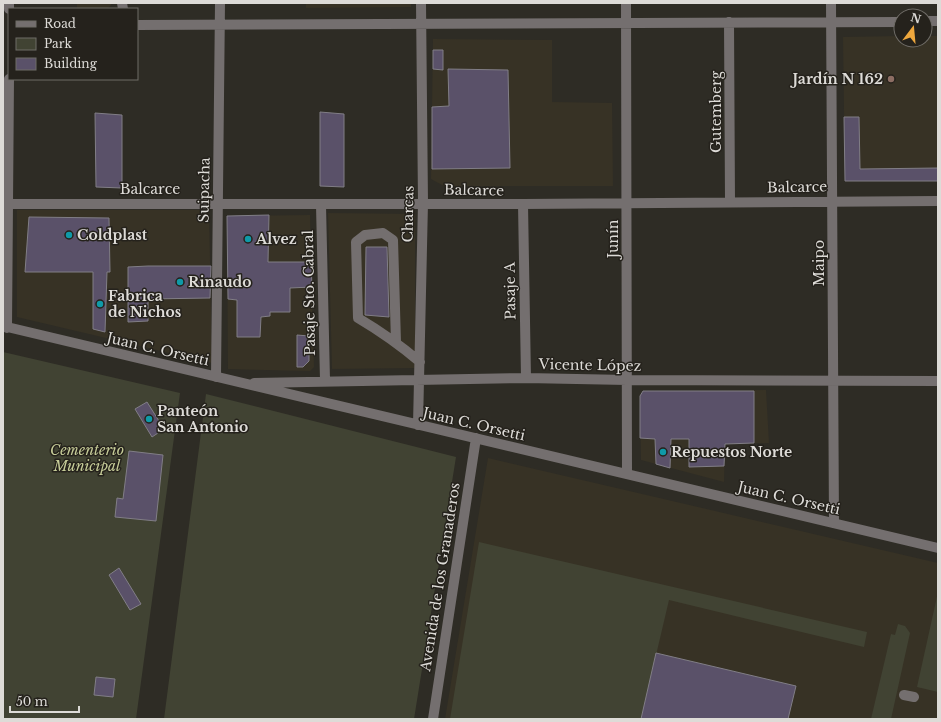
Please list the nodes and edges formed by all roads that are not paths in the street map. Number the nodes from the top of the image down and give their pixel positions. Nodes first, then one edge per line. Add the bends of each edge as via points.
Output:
1 (220, 3) edge
2 (421, 3) edge
3 (626, 3) edge
4 (831, 3) edge
5 (729, 22) junction
6 (831, 22) junction
7 (893, 22) edge
8 (626, 23) junction
9 (422, 24) junction
10 (138, 25) edge
11 (220, 25) junction
12 (9, 80) edge
13 (832, 200) junction
14 (938, 201) edge
15 (626, 202) junction
16 (730, 202) junction
17 (217, 203) junction
18 (423, 203) junction
19 (9, 204) junction
20 (523, 204) junction
21 (321, 205) junction
22 (5, 327) edge
23 (396, 342) junction
24 (420, 362) junction
25 (216, 377) junction
26 (526, 378) junction
27 (420, 379) junction
28 (325, 380) junction
29 (627, 380) junction
30 (833, 380) junction
31 (938, 381) edge
32 (241, 383) junction
33 (418, 425) junction
34 (476, 438) junction
35 (627, 474) junction
36 (834, 523) junction
37 (938, 548) edge
38 (433, 719) edge

1 - 11 street, Suipacha
2 - 9 street, Charcas
3 - 8 street, Junín
4 - 6 street, Maipo
5 - 6 street
5 - 8 street
5 - 16 street, Gutemberg
6 - 7 street
6 - 13 street, Maipo
8 - 9 street
8 - 15 street, Junín
9 - 11 street
9 - 18 street, Charcas
10 - 11 street
11 - 17 street, Suipacha
12 - 19 street
13 - 14 street, Balcarce
13 - 16 street, Balcarce
13 - 30 street, Maipo
15 - 16 street, Balcarce
15 - 20 street, Balcarce
15 - 29 street, Junín
17 - 19 street, Balcarce
17 - 21 street, Balcarce
17 - 25 street, Suipacha
18 - 20 street, Balcarce
18 - 21 street, Balcarce
18 - 24 street, Charcas
19 - 22 street
20 - 26 street, Pasaje A
21 - 28 street, Pasaje Sto. Cabral
22 - 25 street, Juan C. Orsetti
23 - 23 street via 358,318 356,242 365,235 383,233 393,240
23 - 24 street
24 - 27 street, Charcas
25 - 32 street, Juan C. Orsetti
26 - 27 street, Vicente López
26 - 29 street, Vicente López
27 - 28 street, Vicente López
27 - 33 street, Charcas
28 - 32 street, Vicente López
29 - 30 street, Vicente López
29 - 35 street, Junín
30 - 31 street, Vicente López
30 - 36 street, Maipo
32 - 33 street, Juan C. Orsetti
33 - 34 street, Juan C. Orsetti
34 - 35 street, Juan C. Orsetti
34 - 38 street, Avenida de los Granaderos
35 - 36 street, Juan C. Orsetti
36 - 37 street, Juan C. Orsetti

